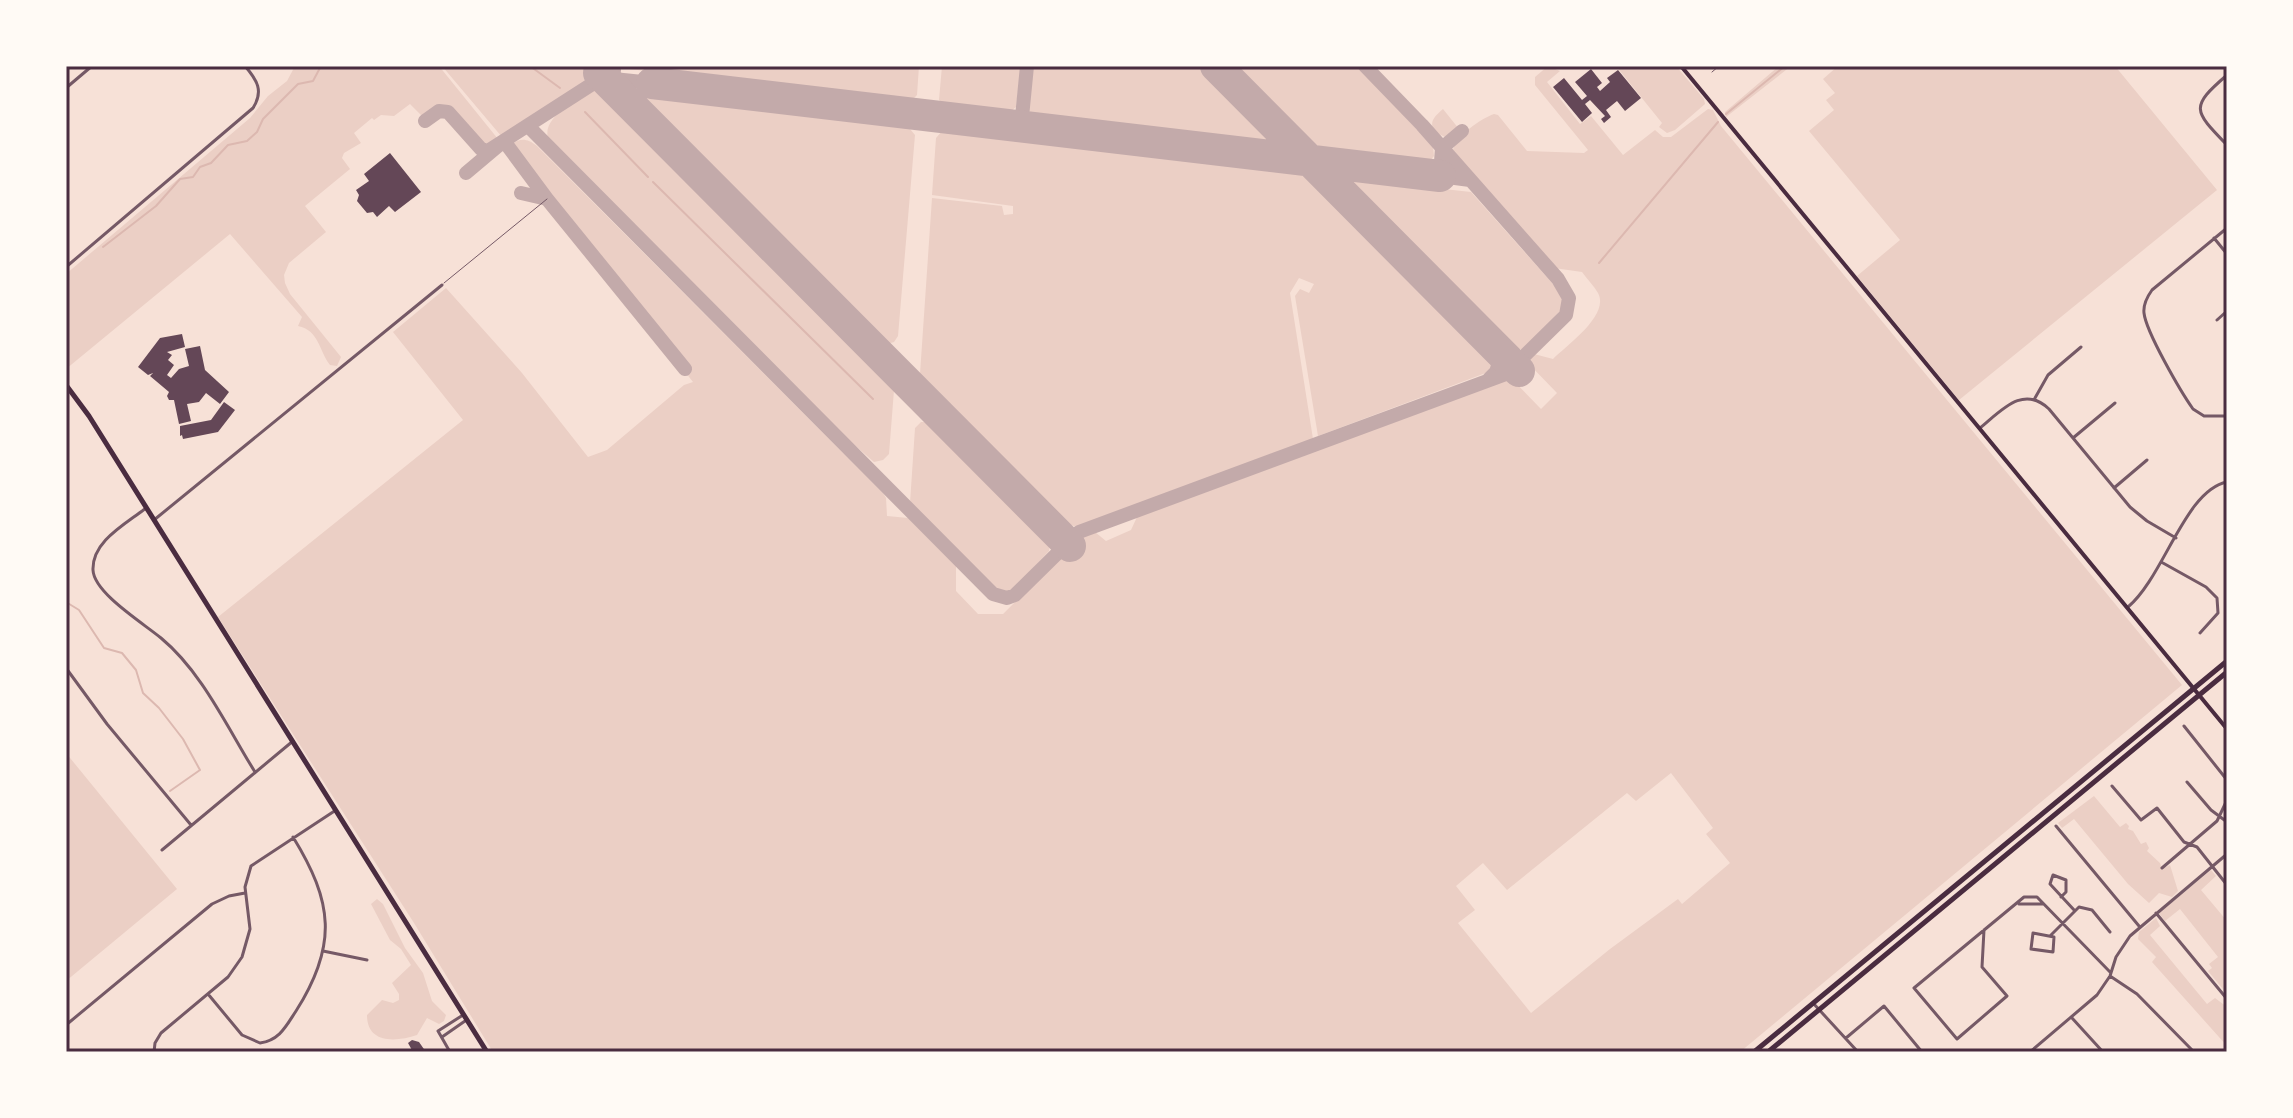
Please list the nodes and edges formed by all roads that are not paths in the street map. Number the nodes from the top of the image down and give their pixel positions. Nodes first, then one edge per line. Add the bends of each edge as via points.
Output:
1 (92, 66) edge
2 (245, 66) edge
3 (1681, 66) edge
4 (1719, 66) edge
5 (1712, 72) dead end
6 (2227, 75) edge
7 (66, 88) edge
8 (2227, 145) edge
9 (547, 199) dead end
10 (2227, 228) edge
11 (2214, 238) junction
12 (2227, 254) edge
13 (66, 267) edge
14 (442, 285) joint
15 (2227, 311) edge
16 (2217, 320) dead end
17 (2081, 347) dead end
18 (66, 385) edge
19 (2035, 398) junction
20 (2115, 403) dead end
21 (2227, 416) edge
22 (1980, 428) junction
23 (2073, 438) junction
24 (2147, 460) dead end
25 (2227, 482) edge
26 (2114, 488) junction
27 (146, 508) junction
28 (154, 520) junction
29 (2176, 538) junction
30 (2163, 563) junction
31 (2128, 608) junction
32 (2200, 633) dead end
33 (2227, 661) edge
34 (66, 668) edge
35 (2227, 672) edge
36 (2194, 688) junction
37 (2199, 695) junction
38 (2184, 726) dead end
39 (2227, 729) edge
40 (293, 741) junction
41 (255, 772) junction
42 (2227, 780) edge
43 (2187, 782) dead end
44 (2112, 786) dead end
45 (2227, 800) edge
46 (336, 810) junction
47 (2220, 818) junction
48 (2227, 822) edge
49 (191, 825) junction
50 (2056, 826) dead end
51 (293, 837) junction
52 (2189, 845) junction
53 (162, 850) dead end
54 (2227, 854) edge
55 (2212, 866) junction
56 (2162, 868) dead end
57 (2227, 885) edge
58 (245, 893) junction
59 (2061, 897) junction
60 (2075, 911) junction
61 (2156, 913) junction
62 (2062, 923) junction
63 (2139, 926) junction
64 (1984, 930) junction
65 (2110, 932) dead end
66 (2051, 935) junction
67 (323, 951) junction
68 (367, 960) dead end
69 (2111, 974) junction
70 (208, 994) junction
71 (2227, 999) edge
72 (1813, 1003) junction
73 (1819, 1009) junction
74 (465, 1018) junction
75 (2072, 1018) junction
76 (66, 1025) edge
77 (442, 1037) junction
78 (1846, 1038) junction
79 (154, 1052) edge
80 (450, 1052) edge
81 (487, 1052) edge
82 (1754, 1052) edge
83 (1768, 1052) edge
84 (1858, 1052) edge
85 (1922, 1052) edge
86 (2030, 1052) edge
87 (2103, 1052) edge
88 (2194, 1052) edge

1 - 7 street
2 - 13 street via 259,87 253,108
3 - 22 main road
4 - 5 lane
6 - 8 street via 2201,98 2199,107
9 - 14 lane
10 - 11 street
11 - 12 street
11 - 21 street via 2152,290 2144,312 2190,405 2200,415
14 - 28 street
15 - 16 street
17 - 19 street via 2048,375
18 - 27 main road
19 - 22 street via 2015,401
19 - 23 street
20 - 23 street
22 - 31 main road
23 - 26 street
24 - 26 street
25 - 29 street via 2211,487 2199,499
26 - 29 street via 2139,516
27 - 28 main road
27 - 41 street via 101,545 93,559 93,576 188,665
28 - 40 main road
29 - 30 street
30 - 31 street
30 - 32 street via 2217,598 2218,613
31 - 36 main road
33 - 36 main road
34 - 49 street
35 - 37 main road
36 - 37 main road
36 - 72 main road
37 - 39 main road
37 - 73 main road
38 - 42 street
40 - 41 street
40 - 46 main road
41 - 49 street
43 - 47 street
44 - 52 street via 2141,820 2157,808
45 - 47 street
46 - 51 street
46 - 74 main road
47 - 48 street
47 - 52 street
49 - 53 street
50 - 63 street
51 - 58 street via 253,864
51 - 67 street via 321,892
52 - 55 street
52 - 56 street
54 - 55 street
55 - 57 street
55 - 61 street
58 - 70 street via 250,925 245,951
58 - 76 street via 215,902
59 - 59 street via 2066,880 2053,875 2050,884
59 - 60 street
60 - 62 street
60 - 65 street via 2092,910
61 - 63 street
61 - 71 street
62 - 64 street via 2037,897 2028,896
62 - 66 street
62 - 69 street
63 - 69 street via 2123,944
64 - 64 street via 1982,967 2007,996 1957,1039 1914,988
66 - 66 street via 2053,952 2031,949 2033,933
67 - 68 street
67 - 70 street via 312,985 274,1039 260,1043 242,1035
69 - 75 street
69 - 88 street
70 - 79 street via 161,1033
72 - 73 street
72 - 82 main road
73 - 78 street
73 - 83 main road
74 - 77 street
74 - 77 street via 438,1031
74 - 81 main road
75 - 86 street
75 - 87 street
77 - 80 street
78 - 84 street
78 - 85 street via 1884,1006

